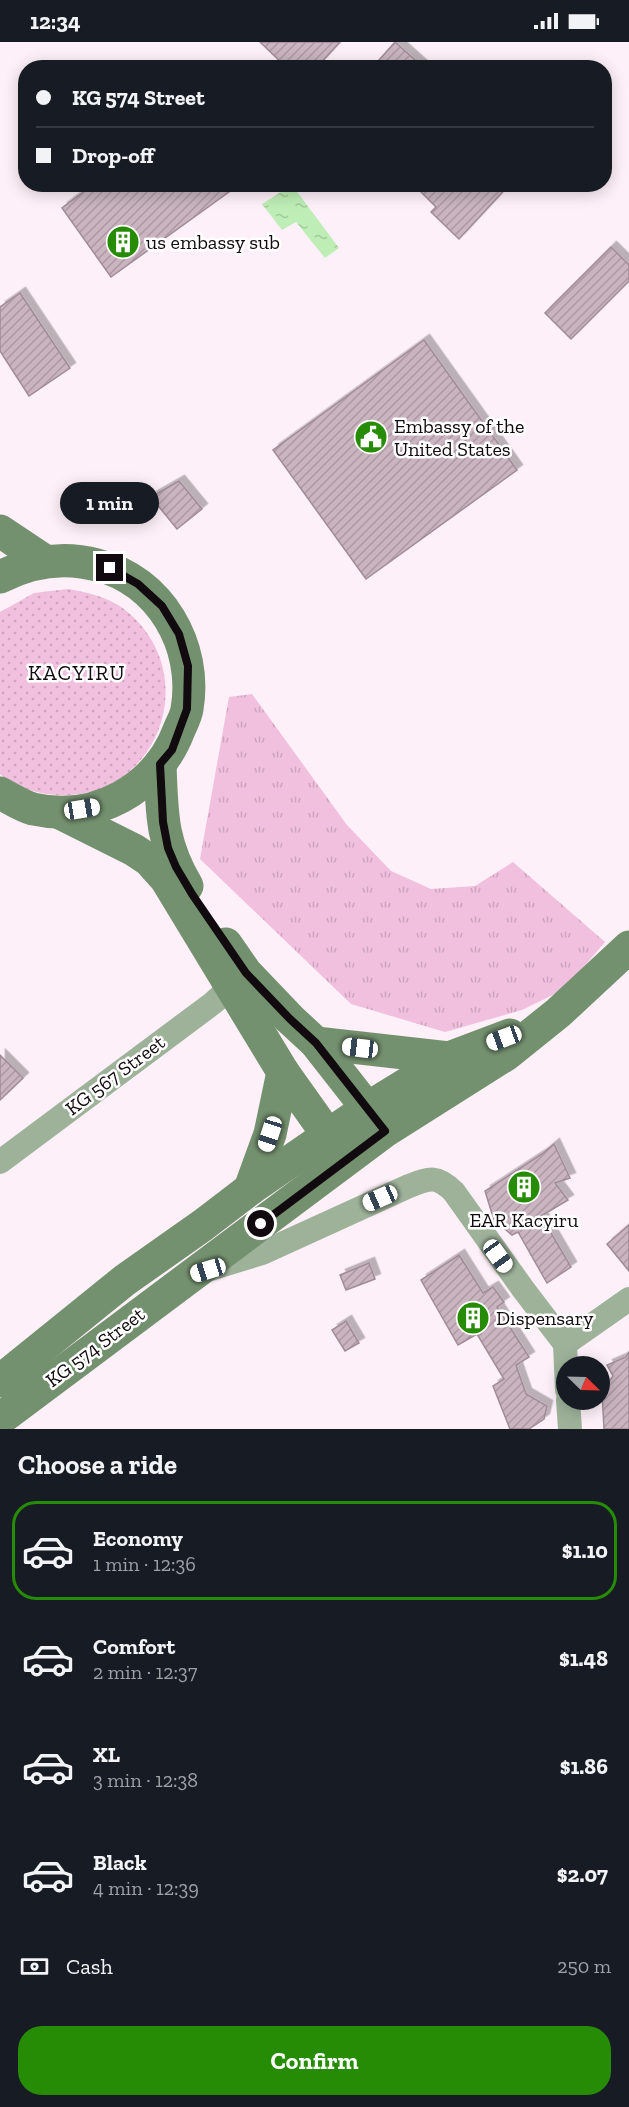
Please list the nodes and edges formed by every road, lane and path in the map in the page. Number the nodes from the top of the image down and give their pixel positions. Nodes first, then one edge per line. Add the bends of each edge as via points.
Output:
1 (0, 531) edge
2 (45, 561) junction
3 (0, 577) edge
4 (160, 764) junction
5 (0, 793) edge
6 (30, 808) edge
7 (629, 947) edge
8 (238, 980) junction
9 (558, 1013) junction
10 (316, 1043) junction
11 (449, 1058) junction
12 (283, 1072) junction
13 (376, 1120) junction
14 (338, 1148) junction
15 (0, 1162) edge
16 (250, 1189) junction
17 (190, 1275) junction
18 (629, 1299) edge
19 (566, 1344) junction
20 (566, 1356) edge
21 (0, 1381) edge
22 (567, 1410) edge
23 (0, 1418) edge
24 (566, 1428) edge
25 (5, 1429) edge

1 - 2 main road
2 - 3 main road
2 - 4 main road via 78,560 110,568 138,584 162,606 179,634 188,666 187,709 172,750
4 - 6 main road via 143,784 104,806
4 - 8 main road via 168,848
5 - 6 main road
6 - 8 main road via 134,850 149,860
7 - 9 main road
8 - 10 main road
8 - 12 main road
8 - 15 street, KG 567 Street via 213,1003
9 - 11 main road
9 - 13 main road via 507,1054
10 - 11 main road
10 - 13 main road
11 - 13 main road
12 - 14 main road
12 - 16 main road via 270,1134
13 - 14 main road
14 - 16 main road
14 - 17 main road, KG 574 Street
16 - 21 main road via 124,1280
17 - 19 street, KG 574 Street via 262,1253 429,1178 444,1182 454,1192
17 - 23 main road, KG 574 Street
18 - 19 street
19 - 20 street
22 - 24 street
23 - 25 street

